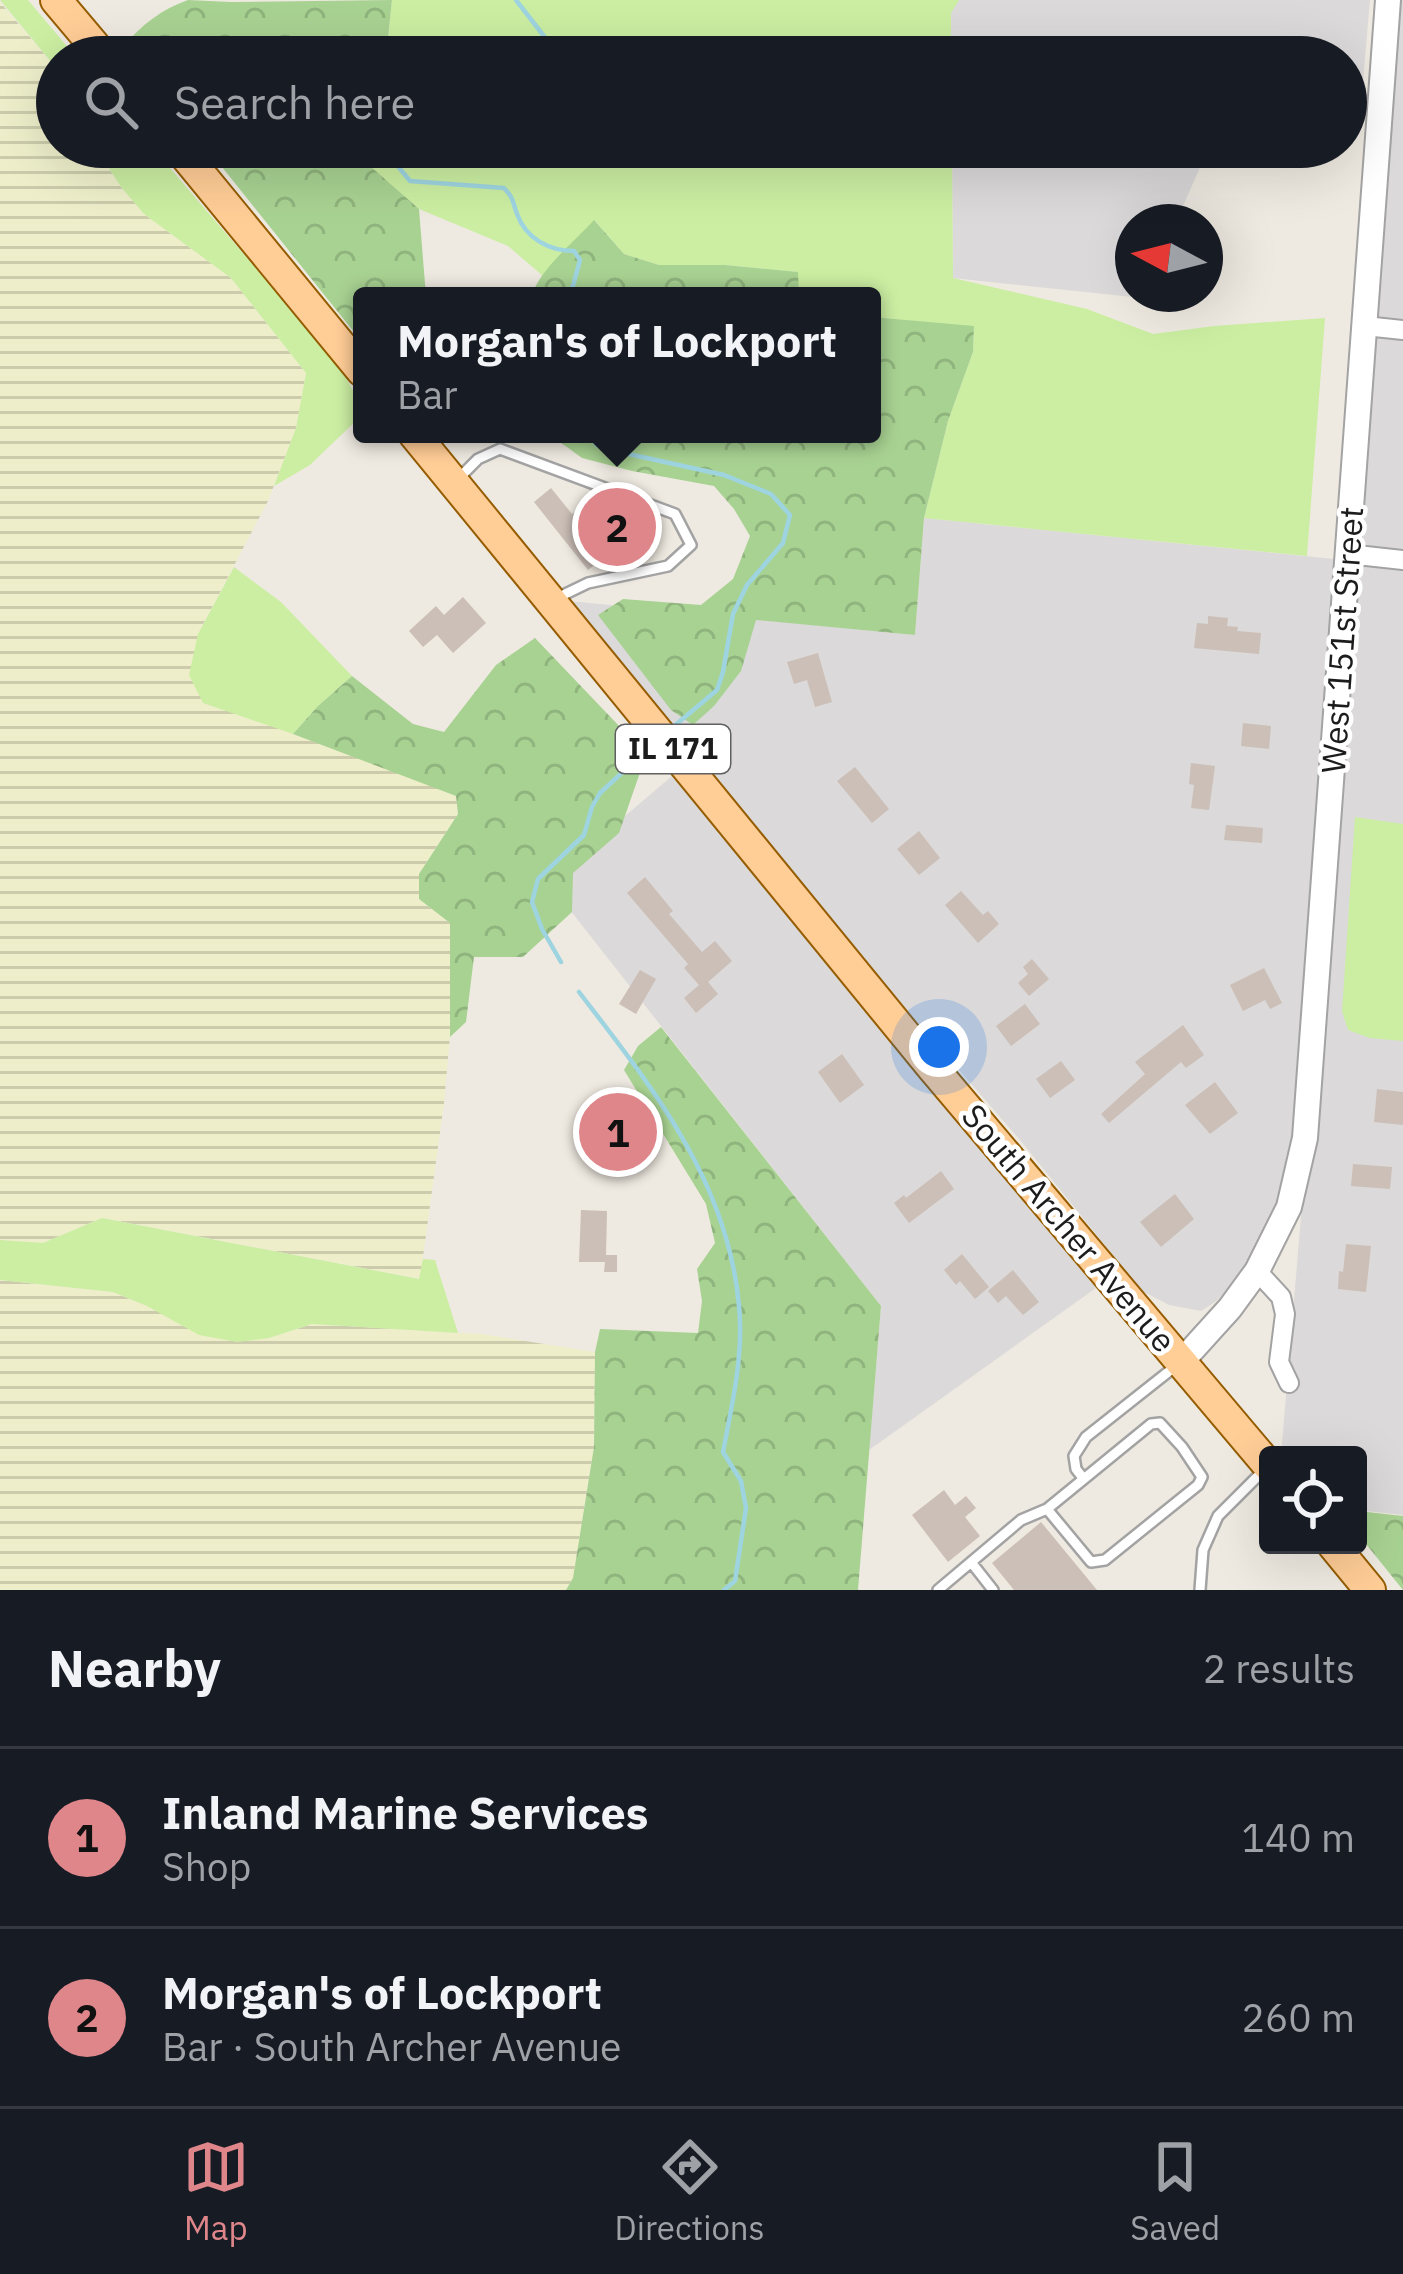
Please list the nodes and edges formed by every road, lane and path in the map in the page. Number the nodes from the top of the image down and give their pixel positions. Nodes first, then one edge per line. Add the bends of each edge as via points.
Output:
1 (56, 0) edge
2 (1388, 0) edge
3 (86, 36) edge
4 (195, 168) edge
5 (1365, 326) junction
6 (1403, 330) edge
7 (353, 360) edge
8 (421, 443) edge
9 (454, 483) junction
10 (1348, 554) junction
11 (1403, 560) edge
12 (552, 600) junction
13 (1257, 1271) junction
14 (1182, 1360) junction
15 (1288, 1383) dead end
16 (1259, 1455) edge
17 (1259, 1475) edge
18 (1083, 1478) junction
19 (1047, 1509) junction
20 (1340, 1554) edge
21 (971, 1562) junction
22 (940, 1589) edge
23 (993, 1590) edge
24 (1199, 1590) edge
25 (1370, 1590) edge

1 - 3 main road
2 - 5 street, West 151st Street
4 - 7 main road
5 - 6 street
5 - 10 street, West 151st Street
8 - 9 main road, South Archer Avenue / IL 171
9 - 12 main road, South Archer Avenue / IL 171
9 - 12 lane via 500,449 675,514 691,545 668,566 588,583
10 - 11 street
10 - 13 street, West 151st Street via 1305,1138 1289,1207
12 - 14 main road, South Archer Avenue / IL 171
13 - 14 street, West 151st Street
13 - 15 street via 1281,1297 1279,1362
14 - 16 main road, South Archer Avenue / IL 171
14 - 18 lane via 1087,1437 1074,1456
17 - 24 lane via 1218,1516 1203,1550
18 - 19 lane
18 - 19 lane via 1160,1423 1202,1477 1100,1563
19 - 21 lane
20 - 25 main road
21 - 22 lane
21 - 23 lane

